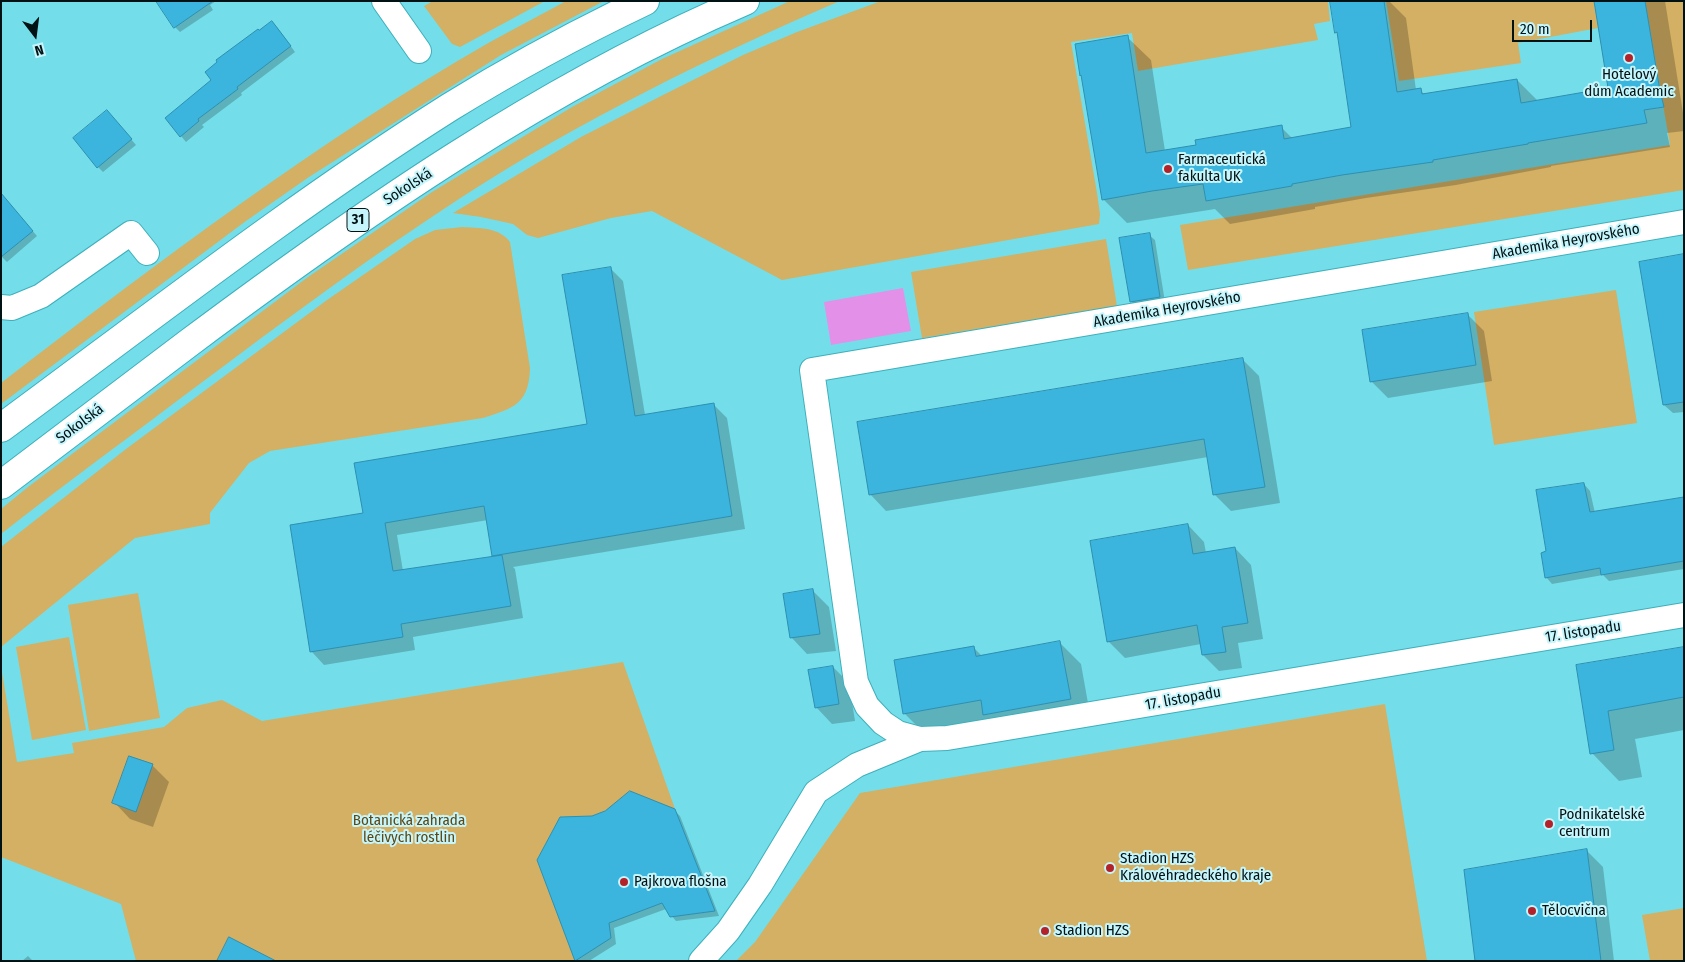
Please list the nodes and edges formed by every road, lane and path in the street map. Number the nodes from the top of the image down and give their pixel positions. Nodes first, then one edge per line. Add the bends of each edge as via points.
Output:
1 (384, 1) edge
2 (645, 1) edge
3 (745, 1) edge
4 (418, 51) dead end
5 (1684, 222) edge
6 (147, 253) dead end
7 (1, 307) edge
8 (1, 428) edge
9 (1, 485) edge
10 (836, 532) joint
11 (1684, 616) edge
12 (920, 739) junction
13 (701, 961) edge

1 - 4 street
2 - 8 main road via 504,76 377,155 268,230
3 - 9 main road, Sokolská / 31 via 563,92 369,212
5 - 10 street, Akademika Heyrovského via 812,370
6 - 7 street via 131,233 41,296 12,308
10 - 12 street, 17. listopadu via 856,682 866,706 883,723
11 - 12 street, 17. listopadu via 947,738
12 - 13 street via 857,764 816,792 760,886 728,931

